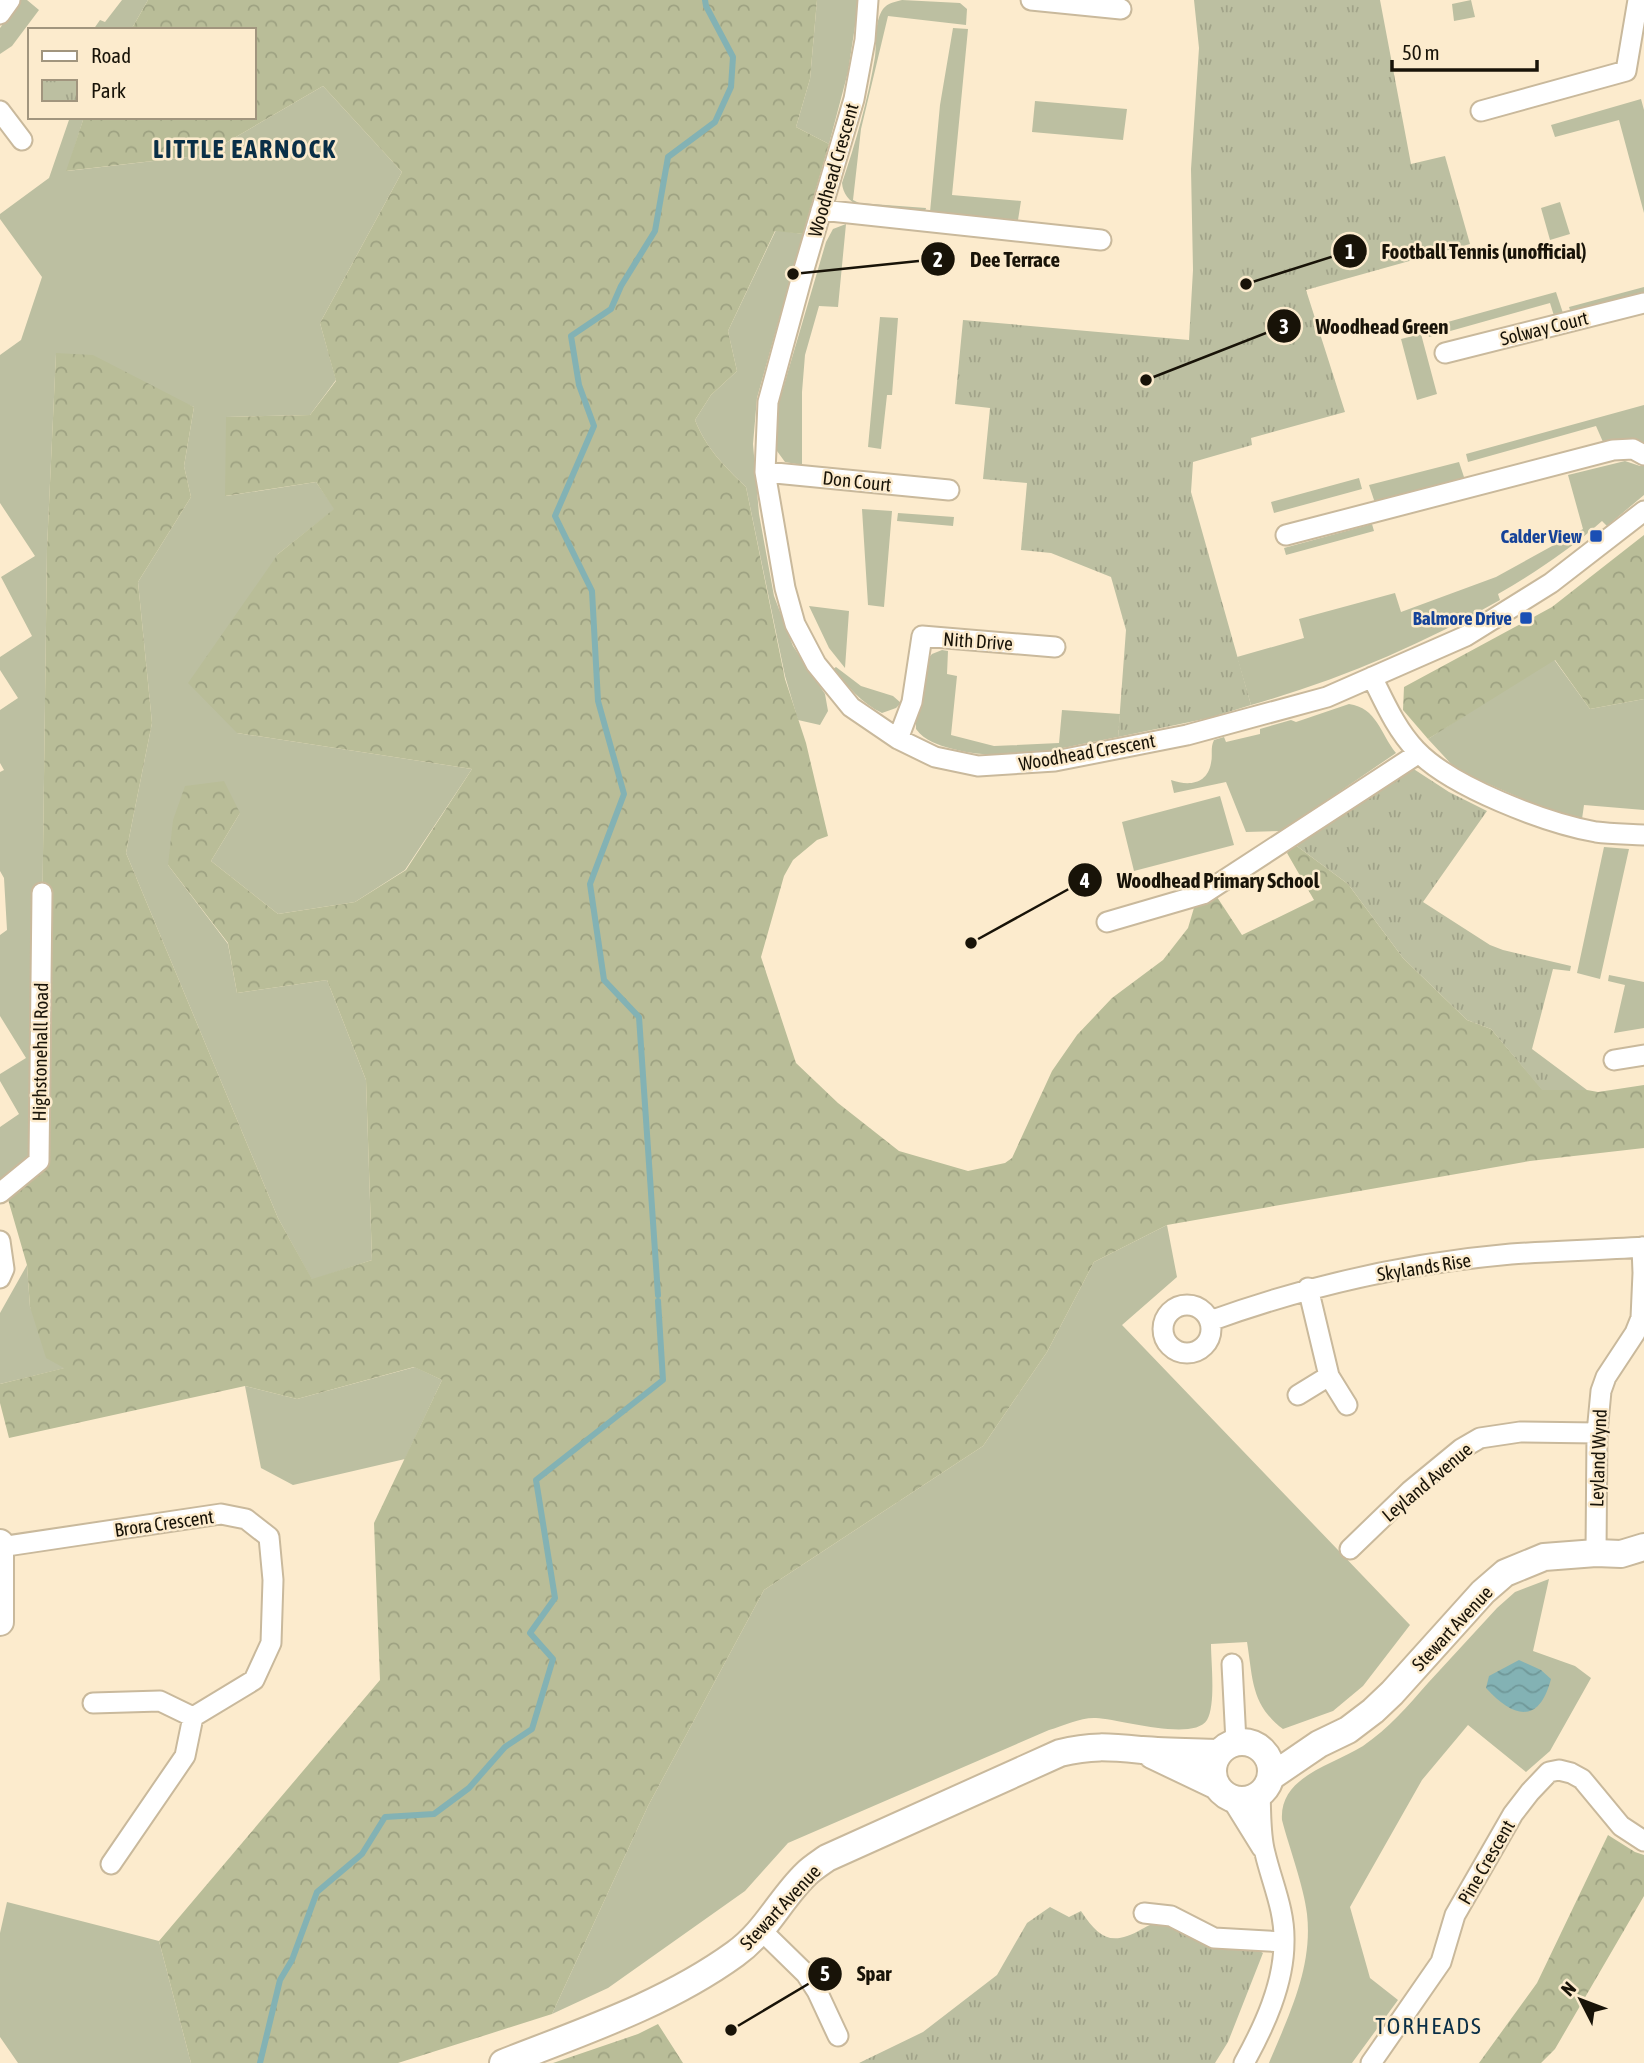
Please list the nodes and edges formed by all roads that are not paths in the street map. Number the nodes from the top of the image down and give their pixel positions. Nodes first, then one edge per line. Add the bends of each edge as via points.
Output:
1 (10, 0) edge
2 (868, 0) edge
3 (1031, 0) edge
4 (1639, 0) edge
5 (1121, 9) dead end
6 (0, 14) edge
7 (0, 111) edge
8 (1480, 111) dead end
9 (22, 140) dead end
10 (821, 210) junction
11 (1101, 240) dead end
12 (1644, 303) edge
13 (1445, 353) dead end
14 (1644, 455) edge
15 (765, 472) junction
16 (949, 490) dead end
17 (1644, 512) edge
18 (1286, 535) dead end
19 (1055, 647) dead end
20 (1372, 677) junction
21 (898, 739) junction
22 (1419, 753) junction
23 (1644, 835) edge
24 (42, 893) dead end
25 (1107, 922) dead end
26 (1644, 1055) edge
27 (1614, 1060) dead end
28 (0, 1193) edge
29 (0, 1241) edge
30 (1643, 1247) edge
31 (0, 1278) edge
32 (1308, 1288) junction
33 (1210, 1321) dead end
34 (1329, 1377) junction
35 (1298, 1395) dead end
36 (1347, 1405) dead end
37 (1597, 1433) junction
38 (0, 1545) edge
39 (1644, 1547) edge
40 (1350, 1549) dead end
41 (1596, 1553) junction
42 (0, 1622) edge
43 (1232, 1664) dead end
44 (93, 1703) dead end
45 (193, 1717) junction
46 (1320, 1744) junction
47 (1238, 1748) junction
48 (1141, 1749) junction
49 (1266, 1785) junction
50 (1224, 1792) junction
51 (1644, 1841) edge
52 (1264, 1852) junction
53 (111, 1864) dead end
54 (1144, 1913) dead end
55 (762, 1931) junction
56 (1284, 1942) junction
57 (838, 2036) dead end
58 (503, 2063) edge
59 (1244, 2063) edge
60 (1371, 2063) edge

1 - 6 street
2 - 10 street, Woodhead Crescent via 854,99
3 - 5 street
4 - 8 street via 1626,71
7 - 9 street
10 - 11 street
10 - 15 street, Woodhead Crescent via 768,402
12 - 13 street, Solway Court
14 - 18 street via 1633,449 1613,450
15 - 16 street, Don Court
15 - 21 street, Woodhead Crescent via 795,624 816,664 851,707
17 - 20 street, Woodhead Crescent via 1551,583 1466,636
19 - 21 street, Nith Drive via 922,636 912,702
20 - 21 street, Woodhead Crescent via 1327,697 1187,735 1055,761 978,766 935,757
20 - 22 street via 1397,727
22 - 23 street via 1481,793 1539,816 1597,832
22 - 25 street via 1203,894
24 - 28 street, Highstonehall Road via 39,1161
26 - 27 street
29 - 31 street via 4,1269
30 - 32 street, Skylands Rise via 1496,1256
30 - 37 street, Leyland Wynd via 1641,1318 1606,1377
32 - 33 street, Skylands Rise
32 - 34 street
34 - 35 street
34 - 36 street
37 - 40 street, Leyland Avenue via 1520,1432 1480,1438 1410,1491
37 - 41 street, Leyland Wynd
38 - 42 street
38 - 45 street, Brora Crescent via 221,1514 246,1519 269,1537 271,1643 254,1680
39 - 41 street, Stewart Avenue via 1621,1554
41 - 46 street, Stewart Avenue via 1544,1557 1505,1573 1392,1693 1348,1730
43 - 47 street
44 - 45 street via 160,1700
45 - 53 street via 185,1756
46 - 47 street, Stewart Avenue
46 - 49 street, Stewart Avenue
47 - 48 street, Stewart Avenue
47 - 49 street via 1270,1761
47 - 50 street via 1214,1763 1213,1775
48 - 50 street, Stewart Avenue
48 - 55 street, Stewart Avenue via 1084,1746 1060,1753 847,1848 806,1872
49 - 50 street via 1250,1799
49 - 52 street
50 - 52 street
51 - 60 street, Pine Crescent via 1616,1821 1581,1779 1559,1770 1549,1772 1513,1814 1455,1915 1441,1962
52 - 56 street via 1278,1894
54 - 56 street via 1171,1916 1214,1938
55 - 57 street via 806,1974
55 - 58 street, Stewart Avenue via 701,1976 652,2001
56 - 59 street via 1271,2004

